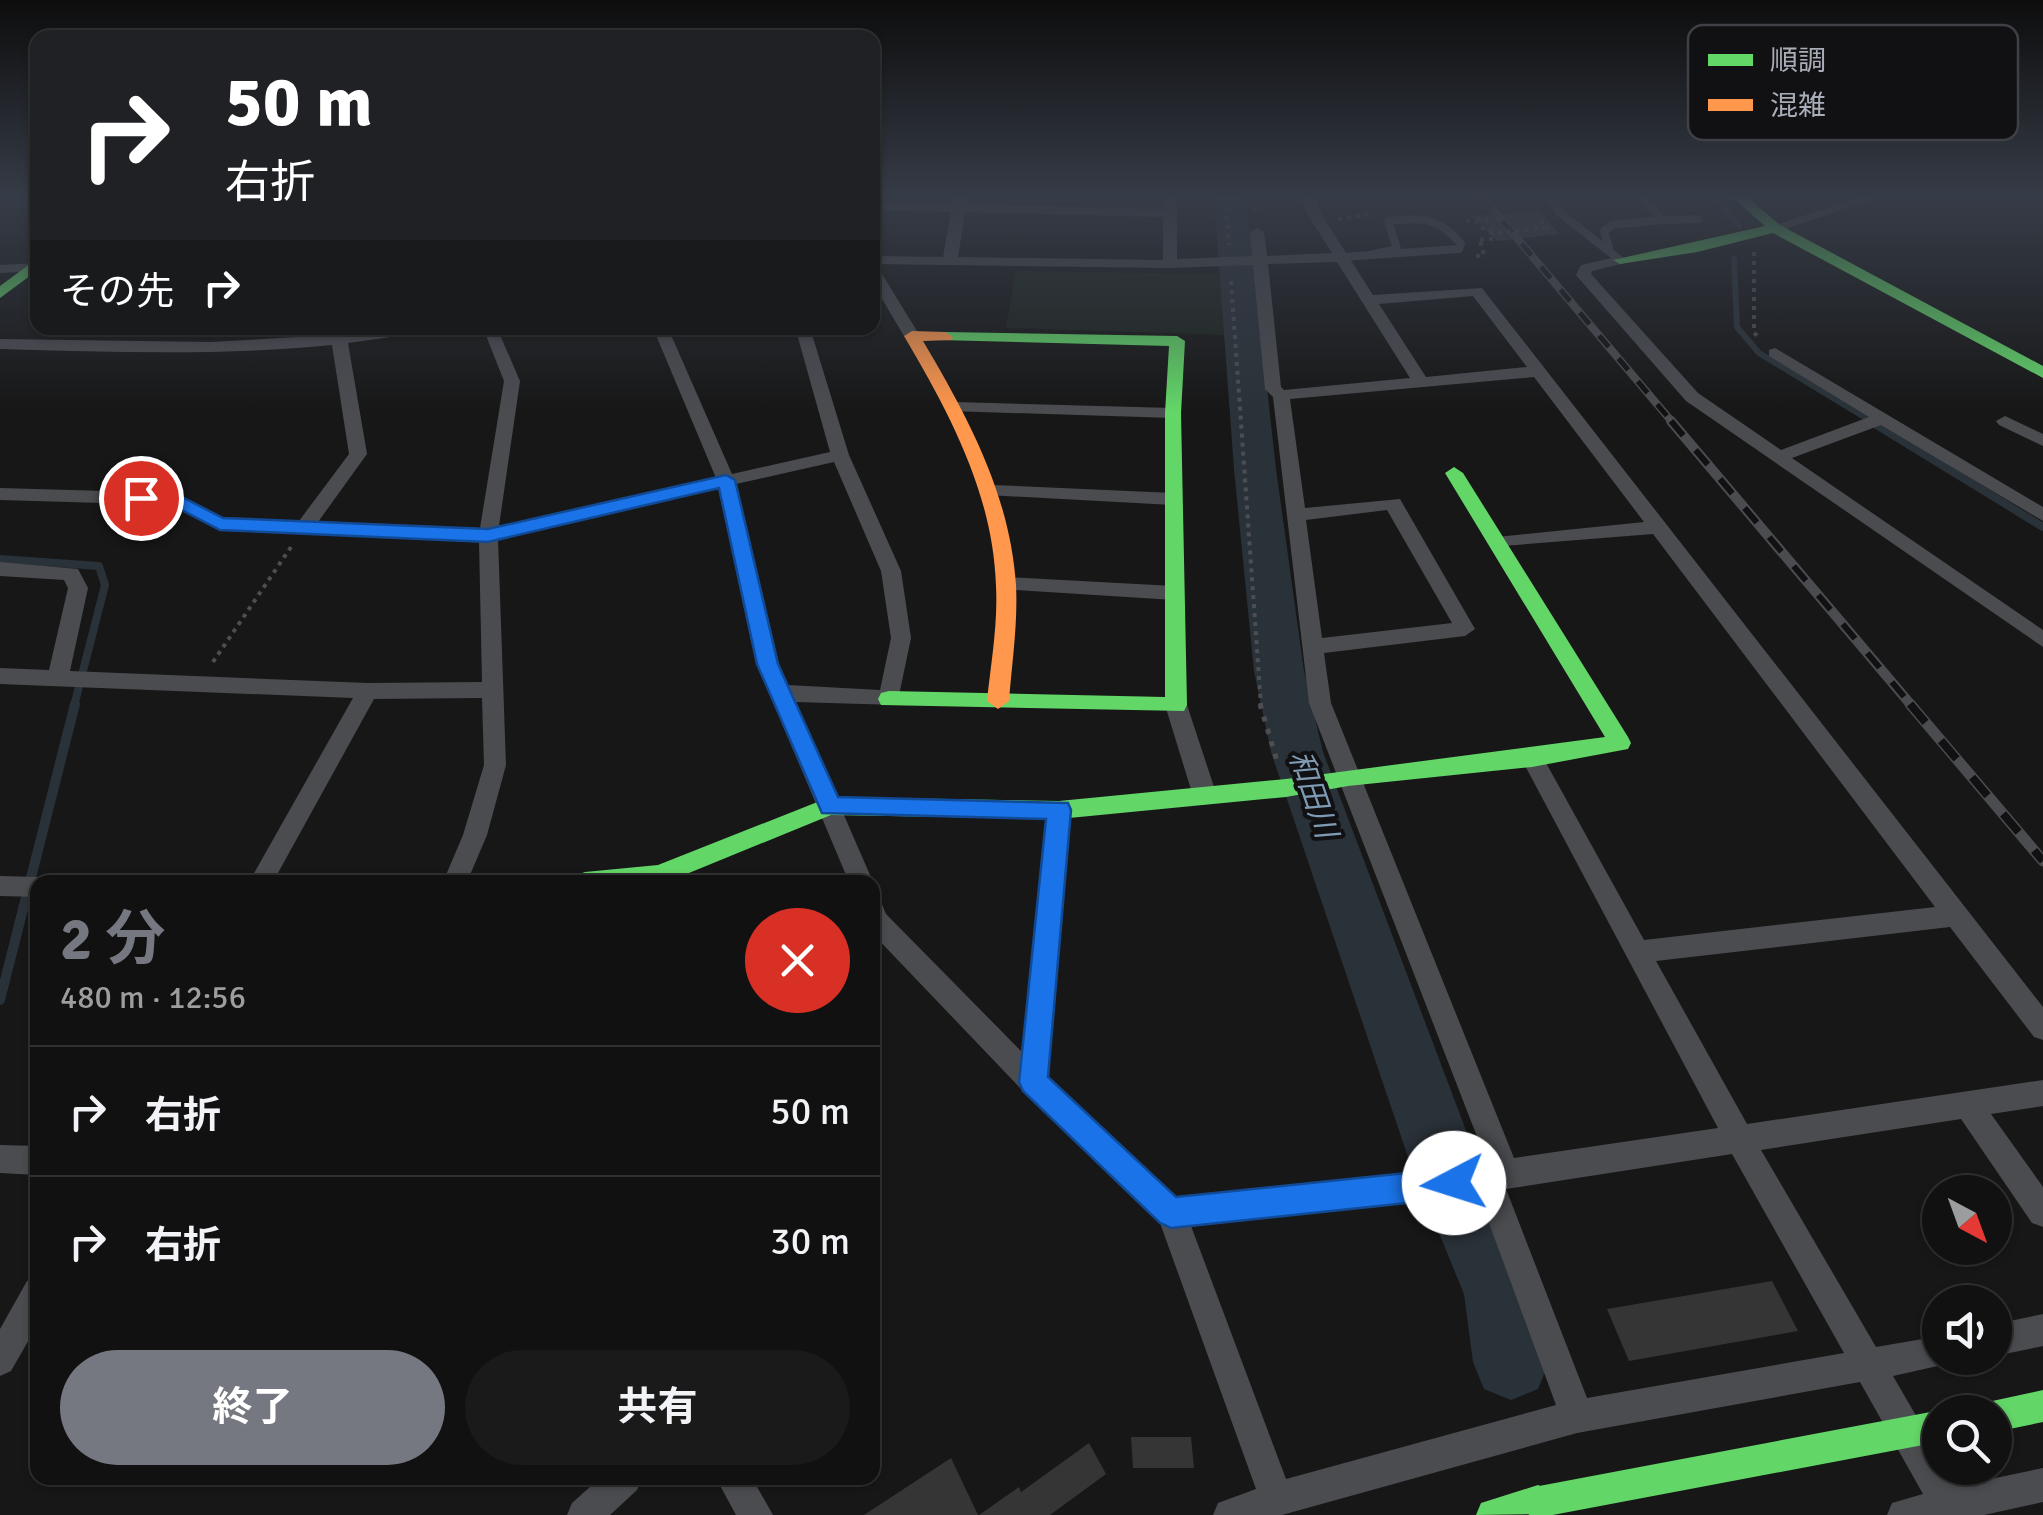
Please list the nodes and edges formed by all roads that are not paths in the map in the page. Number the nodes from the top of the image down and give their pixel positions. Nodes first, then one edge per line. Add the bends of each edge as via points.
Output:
1 (1260, 269) edge
2 (1350, 269) edge
3 (1586, 269) edge
4 (1851, 269) edge
5 (30, 270) edge
6 (880, 282) edge
7 (0, 292) edge
8 (1370, 300) junction
9 (332, 335) edge
10 (339, 335) edge
11 (493, 335) edge
12 (663, 335) edge
13 (805, 335) edge
14 (912, 336) junction
15 (0, 344) edge
16 (1775, 353) road end
17 (1542, 372) junction
18 (2043, 372) edge
19 (1421, 382) junction
20 (1281, 395) junction
21 (955, 407) junction
22 (1173, 413) junction
23 (1883, 418) junction
24 (2004, 422) dead end
25 (2043, 441) edge
26 (840, 455) junction
27 (1780, 457) junction
28 (1454, 473) dead end
29 (726, 480) junction
30 (2043, 488) edge
31 (993, 491) junction
32 (0, 494) edge
33 (1174, 500) junction
34 (2020, 501) junction
35 (2043, 515) edge
36 (1295, 516) junction
37 (1660, 527) junction
38 (304, 528) junction
39 (488, 535) junction
40 (1497, 543) junction
41 (0, 569) edge
42 (1006, 584) junction
43 (1174, 593) junction
44 (2043, 640) edge
45 (1311, 647) junction
46 (0, 676) edge
47 (58, 678) junction
48 (490, 690) junction
49 (368, 691) junction
50 (782, 693) junction
51 (889, 699) junction
52 (998, 701) junction
53 (1176, 705) junction
54 (1532, 758) junction
55 (1337, 780) junction
56 (1204, 796) junction
57 (830, 806) junction
58 (1059, 810) junction
59 (266, 875) edge
60 (459, 875) edge
61 (650, 875) edge
62 (858, 875) edge
63 (1957, 915) junction
64 (880, 924) edge
65 (1638, 952) junction
66 (2043, 1028) edge
67 (1033, 1082) junction
68 (2043, 1093) edge
69 (1968, 1105) junction
70 (1740, 1140) junction
71 (0, 1158) edge
72 (30, 1160) edge
73 (1493, 1178) junction
74 (2043, 1212) edge
75 (1171, 1213) junction
76 (30, 1306) edge
77 (2043, 1330) edge
78 (2012, 1336) edge
79 (1922, 1356) edge
80 (0, 1360) edge
81 (1870, 1367) junction
82 (1577, 1416) junction
83 (1922, 1424) edge
84 (1922, 1434) edge
85 (616, 1485) edge
86 (737, 1485) edge
87 (1944, 1485) edge
88 (2043, 1485) edge
89 (1276, 1500) junction
90 (1951, 1510) edge
91 (584, 1515) edge
92 (756, 1515) edge
93 (1230, 1515) edge
94 (1493, 1515) edge
95 (1904, 1515) edge

1 - 20 street via 1273,389
2 - 8 street
3 - 27 street via 1583,275 1692,397
4 - 18 street
5 - 7 street
6 - 14 street
8 - 17 street via 1478,291
8 - 19 street
9 - 15 street via 227,349
10 - 38 street via 358,454
11 - 39 street via 512,381
12 - 29 street
13 - 26 street
14 - 21 street
14 - 22 street via 1177,341
16 - 23 street
17 - 19 street
17 - 37 street
19 - 20 street
20 - 36 street
21 - 22 street
21 - 31 street
22 - 33 street
23 - 27 street
23 - 34 street
24 - 25 street
26 - 29 street
26 - 51 street via 891,571 901,638
27 - 44 street
28 - 40 street
29 - 39 street
29 - 50 street via 768,664
30 - 34 street
31 - 33 street
31 - 42 street
32 - 38 street via 176,500 220,524
33 - 43 street
34 - 35 street
36 - 45 street
36 - 45 street via 1394,504 1466,629
37 - 40 street
37 - 63 street
38 - 39 street
39 - 48 street
40 - 54 street via 1620,743
41 - 47 street via 71,574 78,588
42 - 43 street
42 - 52 street
43 - 53 street
45 - 55 street
46 - 47 street
47 - 49 street
48 - 49 street
48 - 60 street via 494,764
49 - 59 street
50 - 51 street
50 - 57 street
51 - 52 street
52 - 53 street
53 - 56 street
54 - 55 street
54 - 65 street
55 - 56 street
55 - 73 street
56 - 58 street
57 - 58 street
57 - 61 street
57 - 62 street
58 - 67 street
63 - 65 street
63 - 66 street
64 - 67 street
65 - 70 street
67 - 75 street
68 - 69 street
69 - 70 street
69 - 74 street
70 - 73 street
70 - 81 street
71 - 72 street
73 - 75 street
73 - 82 street
75 - 89 street
76 - 80 street
77 - 78 street
79 - 81 street
81 - 82 street
81 - 83 street
82 - 89 street
84 - 94 street, bridge
85 - 91 street
86 - 92 street
87 - 90 street
88 - 90 street
89 - 93 street
90 - 95 street

